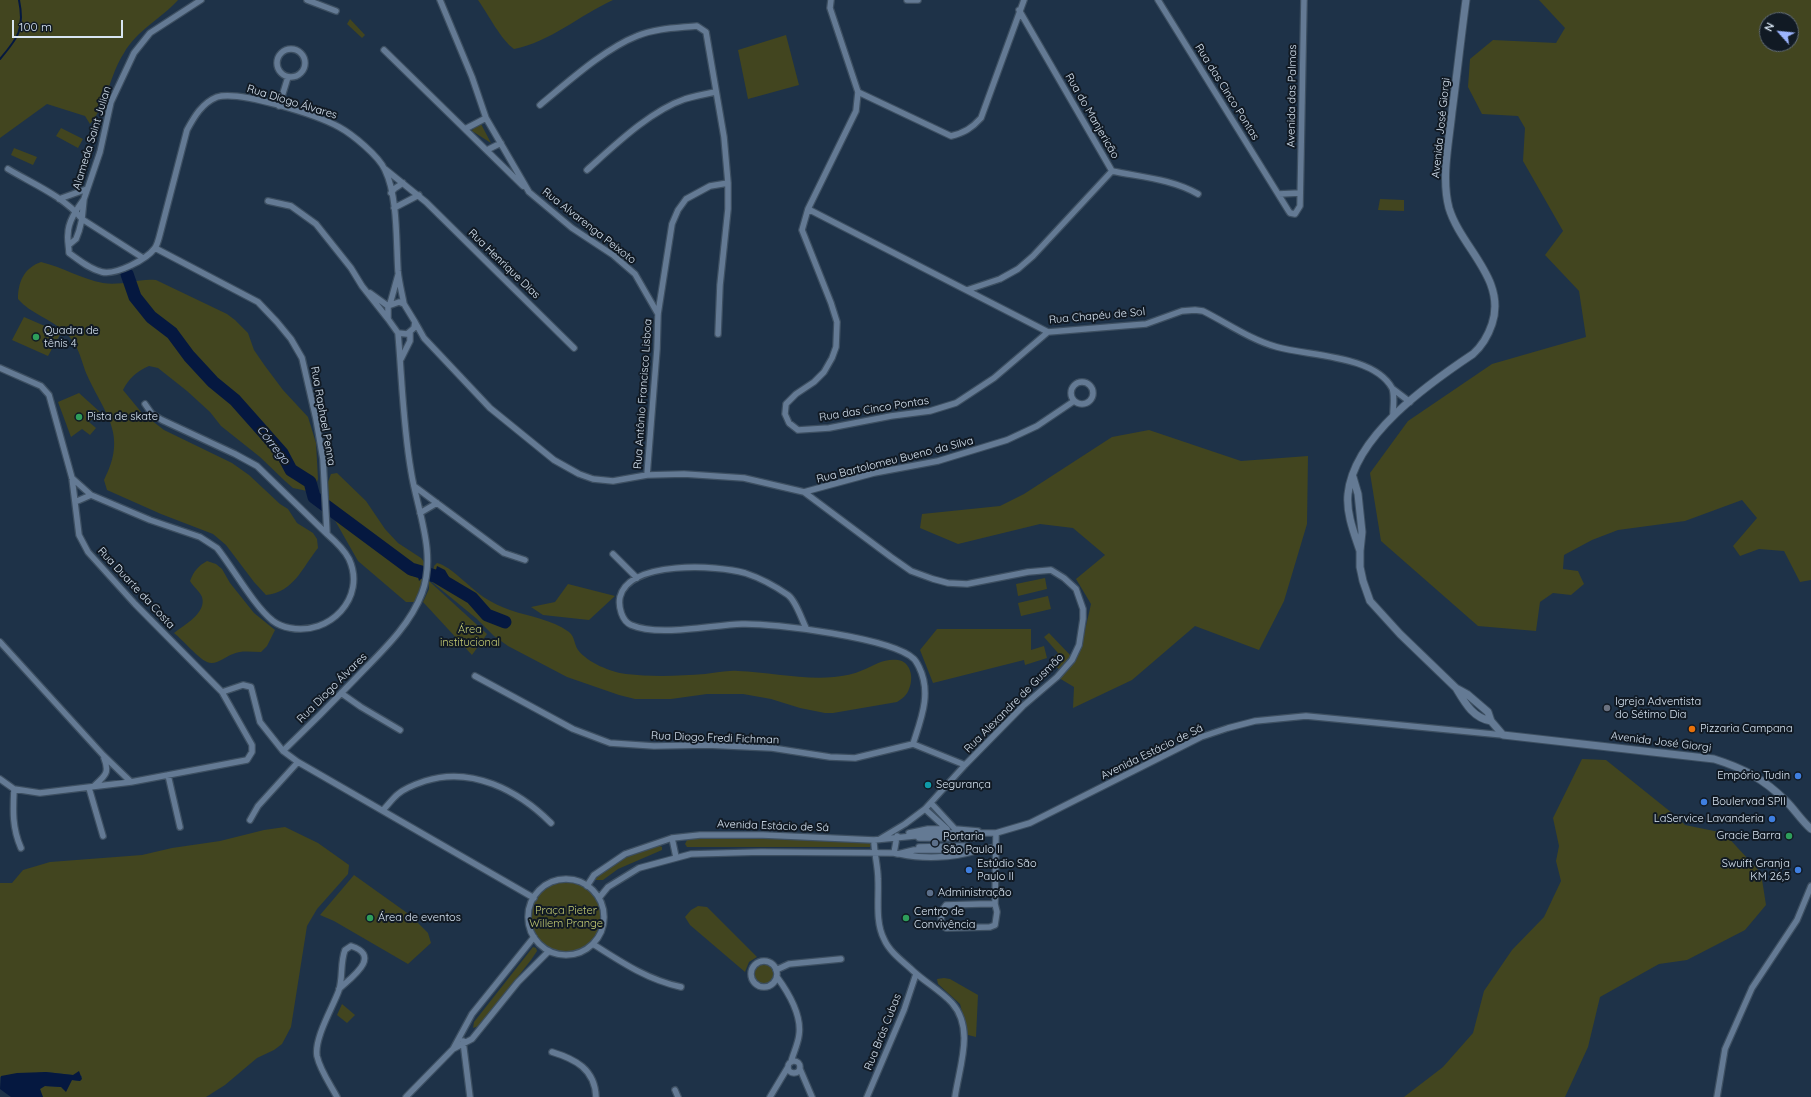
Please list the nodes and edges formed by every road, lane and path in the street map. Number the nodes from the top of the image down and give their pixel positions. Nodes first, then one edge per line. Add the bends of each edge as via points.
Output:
1 (201, 0) edge
2 (310, 0) edge
3 (440, 0) edge
4 (831, 0) edge
5 (907, 0) edge
6 (918, 0) edge
7 (1024, 0) edge
8 (1158, 0) edge
9 (1304, 0) edge
10 (1466, 0) edge
11 (1019, 10) junction
12 (336, 11) dead end
13 (384, 50) dead end
14 (288, 77) junction
15 (715, 92) junction
16 (858, 92) junction
17 (540, 105) dead end
18 (279, 106) junction
19 (486, 118) junction
20 (465, 129) junction
21 (501, 143) junction
22 (487, 150) junction
23 (8, 169) dead end
24 (385, 169) junction
25 (587, 170) dead end
26 (1112, 171) junction
27 (728, 182) junction
28 (403, 183) junction
29 (87, 189) junction
30 (529, 192) junction
31 (391, 193) junction
32 (1300, 193) junction
33 (1198, 194) dead end
34 (1279, 194) junction
35 (419, 195) junction
36 (59, 198) junction
37 (84, 199) junction
38 (268, 201) dead end
39 (394, 208) junction
40 (808, 209) junction
41 (76, 211) junction
42 (82, 219) junction
43 (70, 244) junction
44 (155, 248) junction
45 (143, 258) junction
46 (398, 273) junction
47 (362, 286) junction
48 (967, 290) junction
49 (404, 304) junction
50 (389, 305) junction
51 (658, 314) junction
52 (388, 319) junction
53 (415, 322) junction
54 (398, 332) junction
55 (1048, 332) junction
56 (410, 333) junction
57 (718, 334) dead end
58 (424, 338) junction
59 (574, 348) dead end
60 (400, 359) junction
61 (0, 368) edge
62 (1393, 389) junction
63 (1074, 401) dead end
64 (1410, 402) junction
65 (145, 404) dead end
66 (1393, 415) junction
67 (647, 475) junction
68 (72, 478) junction
69 (414, 486) junction
70 (804, 492) junction
71 (91, 494) junction
72 (75, 502) junction
73 (437, 504) junction
74 (420, 513) junction
75 (327, 534) junction
76 (613, 554) dead end
77 (525, 560) dead end
78 (637, 578) junction
79 (806, 628) junction
80 (0, 642) edge
81 (475, 676) dead end
82 (222, 692) junction
83 (341, 693) junction
84 (400, 730) dead end
85 (1503, 735) junction
86 (913, 744) junction
87 (283, 751) junction
88 (103, 755) junction
89 (298, 762) junction
90 (965, 765) junction
91 (168, 775) junction
92 (0, 779) edge
93 (131, 782) junction
94 (91, 787) junction
95 (14, 789) junction
96 (931, 803) junction
97 (925, 809) junction
98 (383, 810) junction
99 (250, 820) dead end
100 (551, 823) dead end
101 (180, 827) dead end
102 (956, 828) junction
103 (946, 829) junction
104 (1811, 829) edge
105 (991, 834) junction
106 (103, 836) dead end
107 (899, 836) junction
108 (672, 838) junction
109 (877, 839) junction
110 (997, 847) junction
111 (21, 848) dead end
112 (982, 850) junction
113 (874, 853) junction
114 (896, 853) junction
115 (676, 857) junction
116 (587, 886) junction
117 (1811, 886) edge
118 (534, 898) junction
119 (599, 898) junction
120 (995, 904) junction
121 (534, 937) junction
122 (593, 944) junction
123 (549, 951) junction
124 (840, 959) dead end
125 (777, 973) junction
126 (916, 974) junction
127 (681, 987) dead end
128 (339, 989) junction
129 (461, 1035) junction
130 (464, 1044) junction
131 (453, 1049) junction
132 (552, 1052) dead end
133 (789, 1064) junction
134 (800, 1069) junction
135 (675, 1090) dead end
136 (337, 1097) edge
137 (406, 1097) edge
138 (470, 1097) edge
139 (596, 1097) edge
140 (678, 1097) edge
141 (770, 1097) edge
142 (812, 1097) edge
143 (867, 1097) edge
144 (955, 1097) edge
145 (1717, 1097) edge

1 - 29 street, Alameda Saint Julian via 150,33 134,53 111,102 100,152
2 - 12 street
3 - 19 street, Rua Alvarenga Peixoto
4 - 16 street, Rua das Cinco Pontas via 830,8
5 - 6 street
7 - 11 street
8 - 34 street, Rua das Cinco Pontas
9 - 32 street, Avenida das Palmas
10 - 64 street, Avenida José Giorgi via 1447,153 1446,190 1456,227 1492,286 1496,304 1489,334 1478,349
11 - 16 street via 981,118 973,127 962,133 951,136
11 - 26 street, Rua do Manjericão
13 - 20 street
14 - 14 street via 300,75 306,65 302,53 295,49 283,52 277,62 278,70
14 - 18 street
15 - 17 street via 706,32 698,26 657,30 637,36 601,57
15 - 25 street via 684,99 659,113 630,132
15 - 27 street via 724,137
16 - 40 street, Rua das Cinco Pontas via 856,110
18 - 24 street, Rua Diogo Álvares via 339,127 364,144
18 - 44 street, Rua Diogo Álvares via 242,96 217,97 205,104 195,115 187,130
19 - 20 street
19 - 21 street, Rua Alvarenga Peixoto
20 - 22 street
21 - 22 street
21 - 30 street, Rua Alvarenga Peixoto
22 - 30 street
23 - 36 street
24 - 28 street, Rua Henrique Dias
24 - 31 street, Rua Diogo Álvares
26 - 33 street via 1171,182
26 - 48 street, Rua do Manjericão via 1018,269 1000,279
27 - 51 street, Rua Antônio Francisco Lisboa via 710,186 686,199 678,210 672,224
27 - 57 street
28 - 31 street
28 - 35 street, Rua Henrique Dias
29 - 36 street
29 - 37 street, Alameda Saint Julian
30 - 51 street, Rua Alvarenga Peixoto via 561,220 635,274
31 - 39 street, Rua Diogo Álvares
32 - 34 street
32 - 34 street, Avenida das Palmas via 1300,206 1296,214 1290,213
35 - 39 street
35 - 59 street, Rua Henrique Dias
36 - 41 street
37 - 41 street, Alameda Saint Julian
37 - 42 street, Alameda Saint Julian
38 - 47 street via 291,206 316,224
39 - 46 street, Rua Diogo Álvares
40 - 48 street, Rua Chapéu de Sol
40 - 55 street, Rua das Cinco Pontas via 802,230 837,322 836,347 824,372 786,404 785,414 789,423 798,430 829,428 930,411 956,403 994,378
41 - 42 street
41 - 43 street, Alameda Saint Julian via 68,232
42 - 43 street, Alameda Saint Julian via 76,239
42 - 45 street
43 - 45 street, Alameda Saint Julian via 69,253 101,272 112,272
44 - 45 street
44 - 75 street, Rua Raphael Penna via 258,302 291,338 302,358 316,419 323,459
46 - 49 street, Rua Diogo Álvares
46 - 50 street, Rua Diogo Álvares
47 - 50 street
47 - 52 street
48 - 55 street, Rua Chapéu de Sol
49 - 50 street via 399,302
49 - 53 street
50 - 52 street
51 - 67 street, Rua Antônio Francisco Lisboa
52 - 54 street
53 - 56 street
53 - 58 street, Rua Alexandre de Gusmão
54 - 56 street
54 - 60 street, Rua Diogo Álvares
55 - 62 street, Rua Chapéu de Sol via 1146,324 1182,311 1203,310 1276,347 1354,362 1379,375
56 - 58 street, Rua Alexandre de Gusmão
56 - 60 street via 410,342
58 - 67 street, Rua Alexandre de Gusmão via 490,408 554,460 593,479 613,481
60 - 69 street, Rua Diogo Álvares
61 - 68 street, Rua Duarte da Costa via 46,390
62 - 64 street, Rua Chapéu de Sol
62 - 66 street
63 - 70 street, Rua Bartolomeu Bueno da Silva via 1038,426 1007,440 938,461 874,473
64 - 66 street, Avenida José Giorgi
65 - 75 street via 152,414 162,420 257,466
66 - 85 street, Avenida José Giorgi via 1364,452 1352,475 1358,494 1362,532 1360,551 1363,581 1373,605 1456,688 1468,708 1483,720 1491,722
67 - 70 street, Rua Alexandre de Gusmão via 684,474 744,478
68 - 71 street
68 - 72 street, Rua Duarte da Costa
69 - 73 street
69 - 74 street, Rua Diogo Álvares
70 - 90 street, Rua Alexandre de Gusmão via 911,571 933,579 966,584 1051,570 1076,589 1083,609 1083,619 1079,645 1072,660
71 - 72 street
71 - 75 street via 150,520 208,541 217,548 274,622 296,629 324,625 335,618 351,595 354,584 349,558
72 - 82 street, Rua Duarte da Costa via 79,535 88,552 135,604
73 - 74 street
73 - 77 street via 504,552
74 - 83 street, Rua Diogo Álvares via 426,541 427,566 422,593 407,621 376,658
76 - 78 street
78 - 79 street via 672,568 719,568 745,573 790,596
78 - 79 street via 625,587 620,596 620,606 622,615 629,624 642,628 681,629 743,624
79 - 86 street via 894,648 915,660 925,686 924,710
80 - 88 street
81 - 86 street, Rua Diogo Fredi Fichman via 573,728 610,743 772,748 855,758
82 - 87 street via 243,685 251,687 260,722
82 - 91 street, Rua Duarte da Costa via 252,745 250,756 241,762
83 - 84 street
83 - 87 street, Rua Diogo Álvares
85 - 104 street, Avenida José Giorgi via 1720,761 1737,766 1764,781
85 - 105 street, Avenida Estácio de Sá via 1306,716 1255,721 1201,737 1030,823
86 - 90 street
87 - 89 street
88 - 93 street
88 - 94 street via 107,771
89 - 98 street
89 - 99 street via 258,806
90 - 96 street, Rua Alexandre de Gusmão
91 - 93 street, Rua Duarte da Costa
91 - 101 street
92 - 95 street
93 - 94 street, Rua Duarte da Costa
94 - 95 street, Rua Duarte da Costa via 40,793
94 - 106 street
95 - 111 street via 13,825
96 - 97 street, Rua Alexandre de Gusmão
96 - 102 street
97 - 103 street
97 - 109 street, Rua Alexandre de Gusmão via 905,824
98 - 100 street via 398,794 418,783 436,777 462,775 504,788 536,808
98 - 118 street
102 - 103 street, Avenida Estácio de Sá
102 - 105 street, Avenida Estácio de Sá
103 - 107 street, Avenida Estácio de Sá via 916,831
105 - 107 street, Avenida Estácio de Sá via 971,838
105 - 110 street
107 - 109 street, Avenida Estácio de Sá
107 - 114 street
108 - 109 street, Avenida Estácio de Sá via 755,835
108 - 115 street
108 - 116 street, Avenida Estácio de Sá via 625,854 594,875
109 - 113 street
110 - 112 street
110 - 120 street
112 - 114 street via 957,846 918,847
112 - 114 street via 947,856 913,857
113 - 114 street
113 - 115 street via 746,852
113 - 126 street via 883,938 888,947
115 - 119 street via 639,868 608,887
116 - 118 street via 574,880 558,881 543,888
116 - 119 street
117 - 145 street via 1797,920 1752,988 1725,1049
118 - 121 street via 528,920
119 - 122 street via 604,913 603,924
120 - 120 street via 946,905 940,915 943,926 946,928 995,925 998,912
121 - 123 street
121 - 129 street via 472,1014
122 - 123 street via 571,955
122 - 127 street via 635,970 662,983
123 - 130 street via 518,982 472,1039
124 - 125 street via 789,964
125 - 125 street via 770,962 763,961 754,964 751,978 754,984 768,987 774,982
125 - 133 street via 793,1004 800,1035
126 - 143 street, Rua Brás Cubas via 904,1010
126 - 144 street via 951,1002 960,1013 965,1044
128 - 128 street via 345,950 351,946 358,948 366,956 364,963
128 - 136 street via 316,1050 317,1058
129 - 130 street
129 - 131 street
130 - 131 street
130 - 138 street
131 - 137 street
132 - 139 street via 581,1064 590,1075
133 - 134 street via 797,1062
133 - 134 street via 789,1072 792,1074
133 - 141 street
134 - 142 street
135 - 140 street

